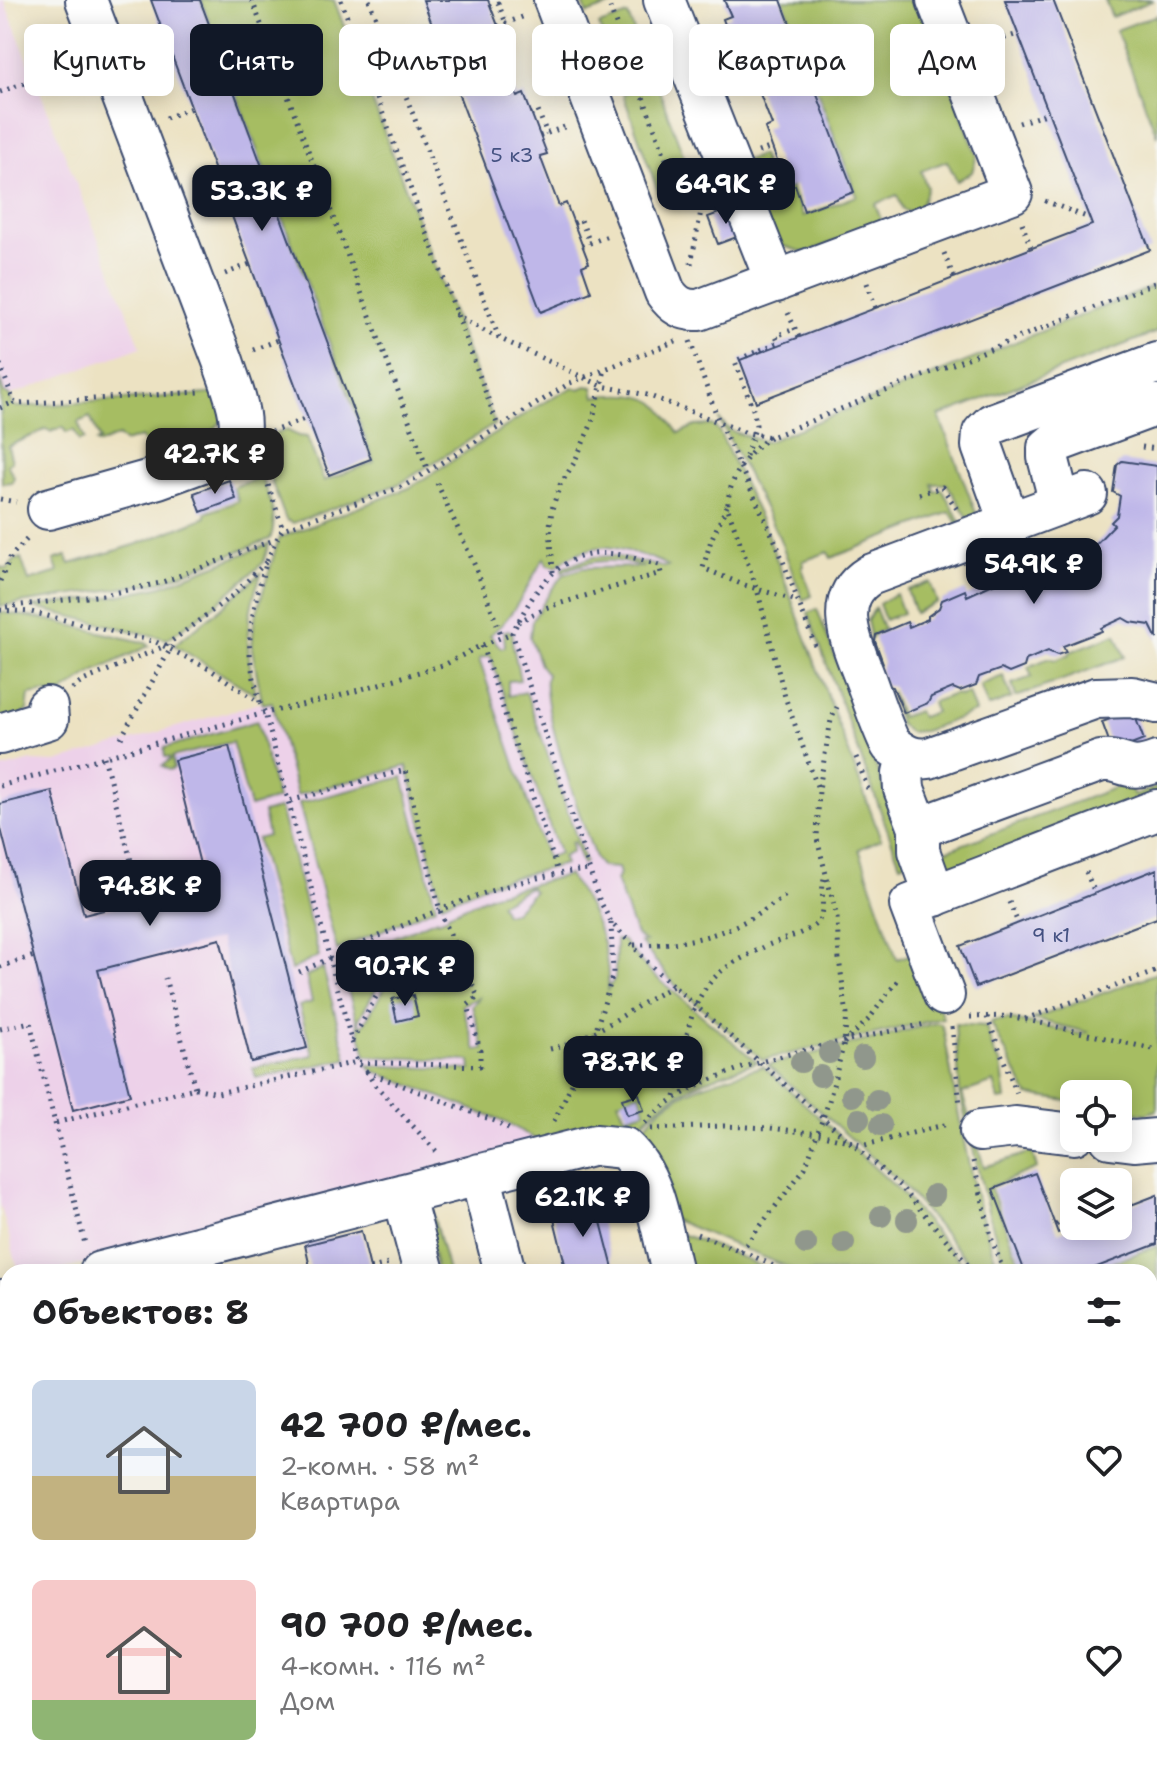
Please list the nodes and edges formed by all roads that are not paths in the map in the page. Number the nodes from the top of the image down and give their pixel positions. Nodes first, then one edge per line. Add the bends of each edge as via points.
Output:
1 (86, 0) edge
2 (554, 0) edge
3 (664, 0) edge
4 (937, 0) edge
5 (776, 282) junction
6 (1157, 363) edge
7 (1157, 405) edge
8 (48, 509) road end
9 (992, 530) junction
10 (1157, 703) edge
11 (47, 707) road end
12 (0, 734) edge
13 (907, 757) junction
14 (1157, 762) edge
15 (1157, 810) edge
16 (919, 828) junction
17 (935, 896) junction
18 (947, 1006) road end
19 (985, 1126) road end
20 (1060, 1133) edge
21 (1157, 1139) edge
22 (1132, 1141) edge
23 (480, 1174) junction
24 (403, 1194) junction
25 (93, 1260) edge
26 (422, 1264) edge
27 (503, 1264) edge
28 (670, 1264) edge
29 (0, 1268) edge
30 (0, 1281) edge

1 - 8 lane via 241,418 241,433 235,450
2 - 5 lane via 665,292 682,308 699,310
3 - 5 lane via 720,188
4 - 5 lane via 1012,193 895,218
6 - 9 lane via 992,424 983,433
7 - 9 lane via 1054,443 1048,457 1071,500
9 - 13 lane via 870,575 853,589 847,606 849,637 883,729 891,745
10 - 13 lane via 1096,698 929,758
11 - 12 lane via 48,719
13 - 16 lane via 904,789
14 - 16 lane via 1132,768 1101,761
15 - 17 lane
16 - 17 lane via 919,851
17 - 18 lane via 910,905
19 - 20 lane
21 - 22 lane
23 - 24 lane
23 - 27 lane
23 - 28 lane via 544,1151 595,1145 624,1148 648,1181
24 - 25 lane
24 - 26 lane
29 - 30 lane

